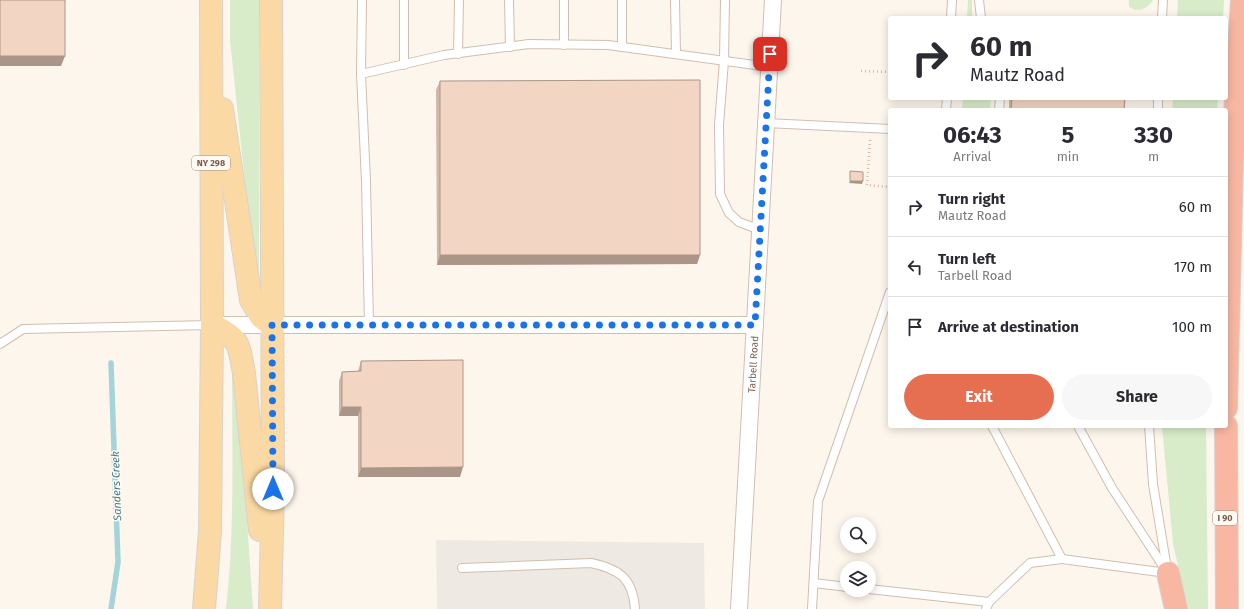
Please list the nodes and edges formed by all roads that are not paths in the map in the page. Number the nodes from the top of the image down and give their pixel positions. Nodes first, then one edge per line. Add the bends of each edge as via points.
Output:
1 (211, 0) edge
2 (271, 0) edge
3 (362, 0) edge
4 (404, 0) edge
5 (459, 0) edge
6 (509, 0) edge
7 (564, 0) edge
8 (622, 0) edge
9 (674, 0) edge
10 (725, 0) edge
11 (773, 0) edge
12 (952, 0) edge
13 (979, 0) edge
14 (1163, 0) edge
15 (1242, 0) edge
16 (951, 16) edge
17 (981, 16) edge
18 (1162, 16) edge
19 (211, 32) junction
20 (564, 45) junction
21 (510, 47) junction
22 (622, 47) junction
23 (676, 53) junction
24 (458, 54) junction
25 (724, 61) junction
26 (404, 64) junction
27 (769, 67) junction
28 (361, 74) junction
29 (766, 123) junction
30 (888, 129) edge
31 (760, 230) junction
32 (888, 298) edge
33 (212, 325) junction
34 (272, 325) junction
35 (369, 325) junction
36 (755, 325) junction
37 (1228, 326) edge
38 (0, 344) edge
39 (993, 428) edge
40 (1079, 428) edge
41 (1149, 428) edge
42 (1226, 428) edge
43 (1062, 559) junction
44 (462, 568) dead end
45 (1168, 573) junction
46 (814, 583) junction
47 (840, 586) edge
48 (876, 590) edge
49 (987, 605) edge
50 (204, 609) edge
51 (269, 609) edge
52 (636, 609) edge
53 (739, 609) edge
54 (812, 609) edge
55 (1176, 609) edge
56 (1227, 609) edge

1 - 19 main road, NY 298
2 - 34 main road
3 - 28 lane
4 - 26 lane
5 - 24 lane
6 - 21 lane
7 - 20 lane
8 - 22 lane
9 - 23 lane
10 - 25 lane
11 - 27 street, Tarbell Road
12 - 16 lane
13 - 17 lane
14 - 18 lane
15 - 37 highway via 1232,163
19 - 33 main road, NY 298
19 - 34 main road via 251,300 261,316
20 - 21 lane via 529,44
20 - 22 lane
21 - 24 lane
22 - 23 lane
23 - 25 lane
24 - 26 lane
25 - 27 lane
25 - 31 lane via 719,126 720,194 729,213 739,222
26 - 28 lane
27 - 29 street, Tarbell Road
28 - 35 lane
29 - 30 lane
29 - 31 street, Tarbell Road
31 - 36 street, Tarbell Road
32 - 46 lane via 818,501
33 - 34 street
33 - 38 lane via 22,329
33 - 50 main road, NY 298 via 210,531
33 - 51 main road via 230,334 240,350
34 - 35 street
34 - 51 main road via 273,489
35 - 36 street
36 - 53 street, Tarbell Road
39 - 43 lane
40 - 45 lane via 1112,488
41 - 45 lane via 1153,484
42 - 56 highway, I 90
43 - 45 lane
43 - 49 lane via 1030,563
44 - 52 lane via 591,563 612,568 627,580
45 - 55 highway
46 - 47 lane
46 - 54 lane
48 - 49 lane

